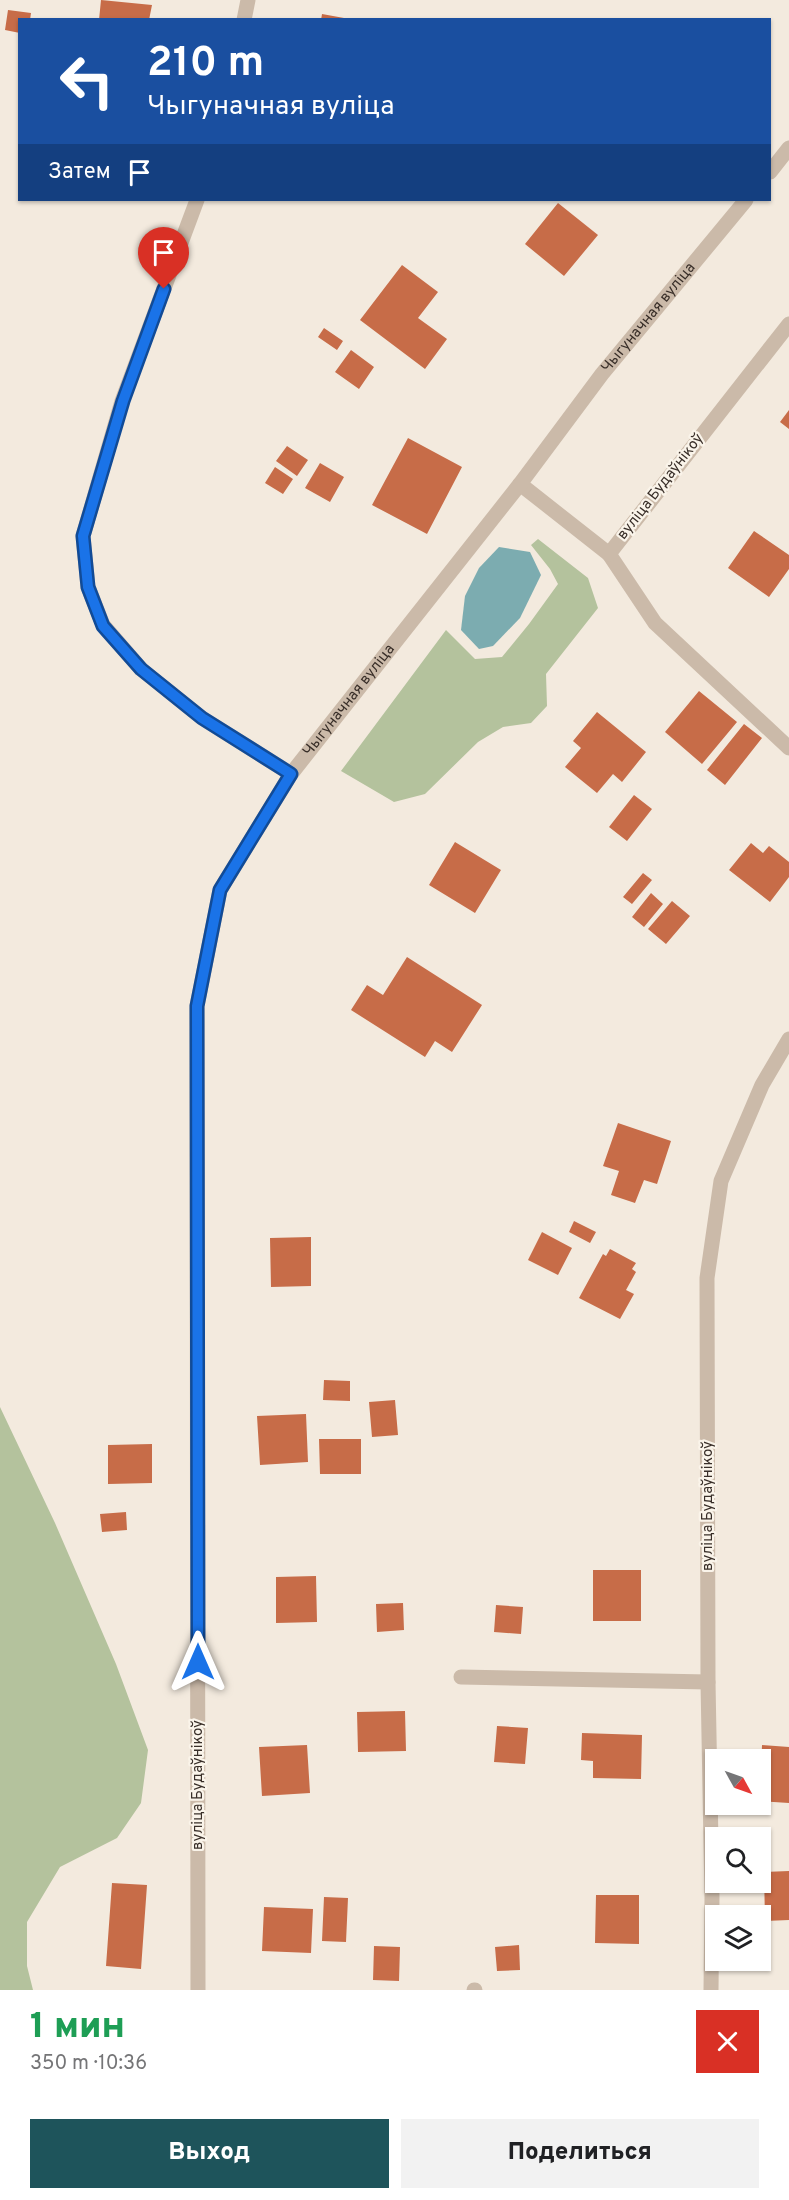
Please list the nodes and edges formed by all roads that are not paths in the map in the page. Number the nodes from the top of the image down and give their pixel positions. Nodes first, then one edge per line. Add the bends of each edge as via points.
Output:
1 (248, 0) edge
2 (244, 18) edge
3 (789, 148) edge
4 (771, 171) edge
5 (197, 201) edge
6 (745, 201) edge
7 (789, 324) edge
8 (520, 484) junction
9 (609, 554) junction
10 (789, 748) edge
11 (291, 774) junction
12 (789, 1039) edge
13 (460, 1677) dead end
14 (708, 1682) junction
15 (198, 1990) edge
16 (711, 1990) edge

1 - 2 street
3 - 4 street
5 - 11 street via 123,401 83,536 88,587 103,626 141,669 202,718
6 - 8 street, Чыгуначная вуліца via 602,374
7 - 9 street, вуліца Будаўнікоў
8 - 9 street
8 - 11 street, Чыгуначная вуліца
9 - 10 street, вуліца Будаўнікоў via 655,622
11 - 15 street, вуліца Будаўнікоў via 220,890 197,1006
12 - 14 street, вуліца Будаўнікоў via 762,1085 721,1180 709,1267
13 - 14 street
14 - 16 street, вуліца Будаўнікоў

